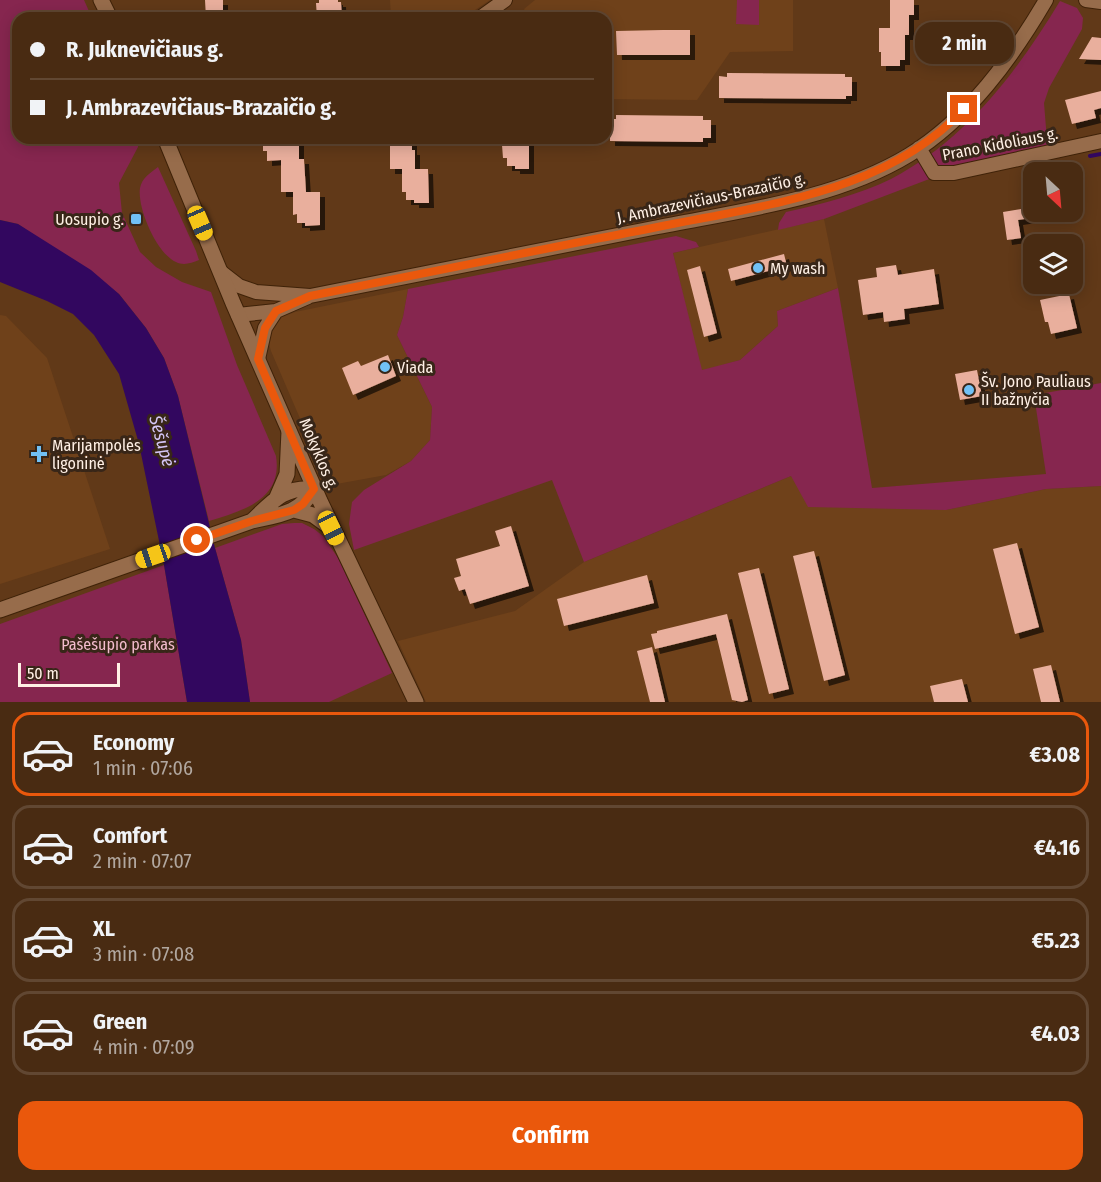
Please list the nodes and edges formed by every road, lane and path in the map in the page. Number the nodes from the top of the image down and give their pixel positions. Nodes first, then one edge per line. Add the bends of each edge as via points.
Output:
1 (505, 0) edge
2 (1046, 0) edge
3 (1086, 0) edge
4 (1101, 2) edge
5 (488, 12) edge
6 (1101, 141) edge
7 (172, 144) edge
8 (919, 148) junction
9 (221, 272) junction
10 (269, 294) junction
11 (310, 296) junction
12 (276, 311) junction
13 (238, 315) junction
14 (258, 359) junction
15 (289, 431) junction
16 (314, 489) junction
17 (277, 497) junction
18 (294, 510) junction
19 (246, 523) junction
20 (331, 528) junction
21 (0, 610) edge
22 (416, 702) edge

1 - 5 street
2 - 8 street, J. Ambrazevičiaus-Brazaičio g. via 989,83 952,122
3 - 4 street
6 - 8 street, Prano Kidoliaus g. via 954,173 934,173
7 - 9 main road, Mokyklos g.
8 - 11 street, J. Ambrazevičiaus-Brazaičio g. via 852,182 784,201
9 - 10 street, J. Ambrazevičiaus-Brazaičio g. via 245,289
9 - 13 main road, Mokyklos g.
10 - 11 street, J. Ambrazevičiaus-Brazaičio g.
10 - 13 street
11 - 12 street, J. Ambrazevičiaus-Brazaičio g.
12 - 13 street, J. Ambrazevičiaus-Brazaičio g.
12 - 14 street via 265,328
13 - 14 main road, Mokyklos g.
14 - 15 main road, Mokyklos g.
15 - 16 main road, Mokyklos g.
15 - 17 main road via 287,474
16 - 17 main road via 301,488
16 - 18 main road
16 - 20 main road, Mokyklos g.
17 - 19 main road
18 - 19 main road
18 - 20 main road via 313,515
19 - 21 main road
20 - 22 main road, Mokyklos g.

